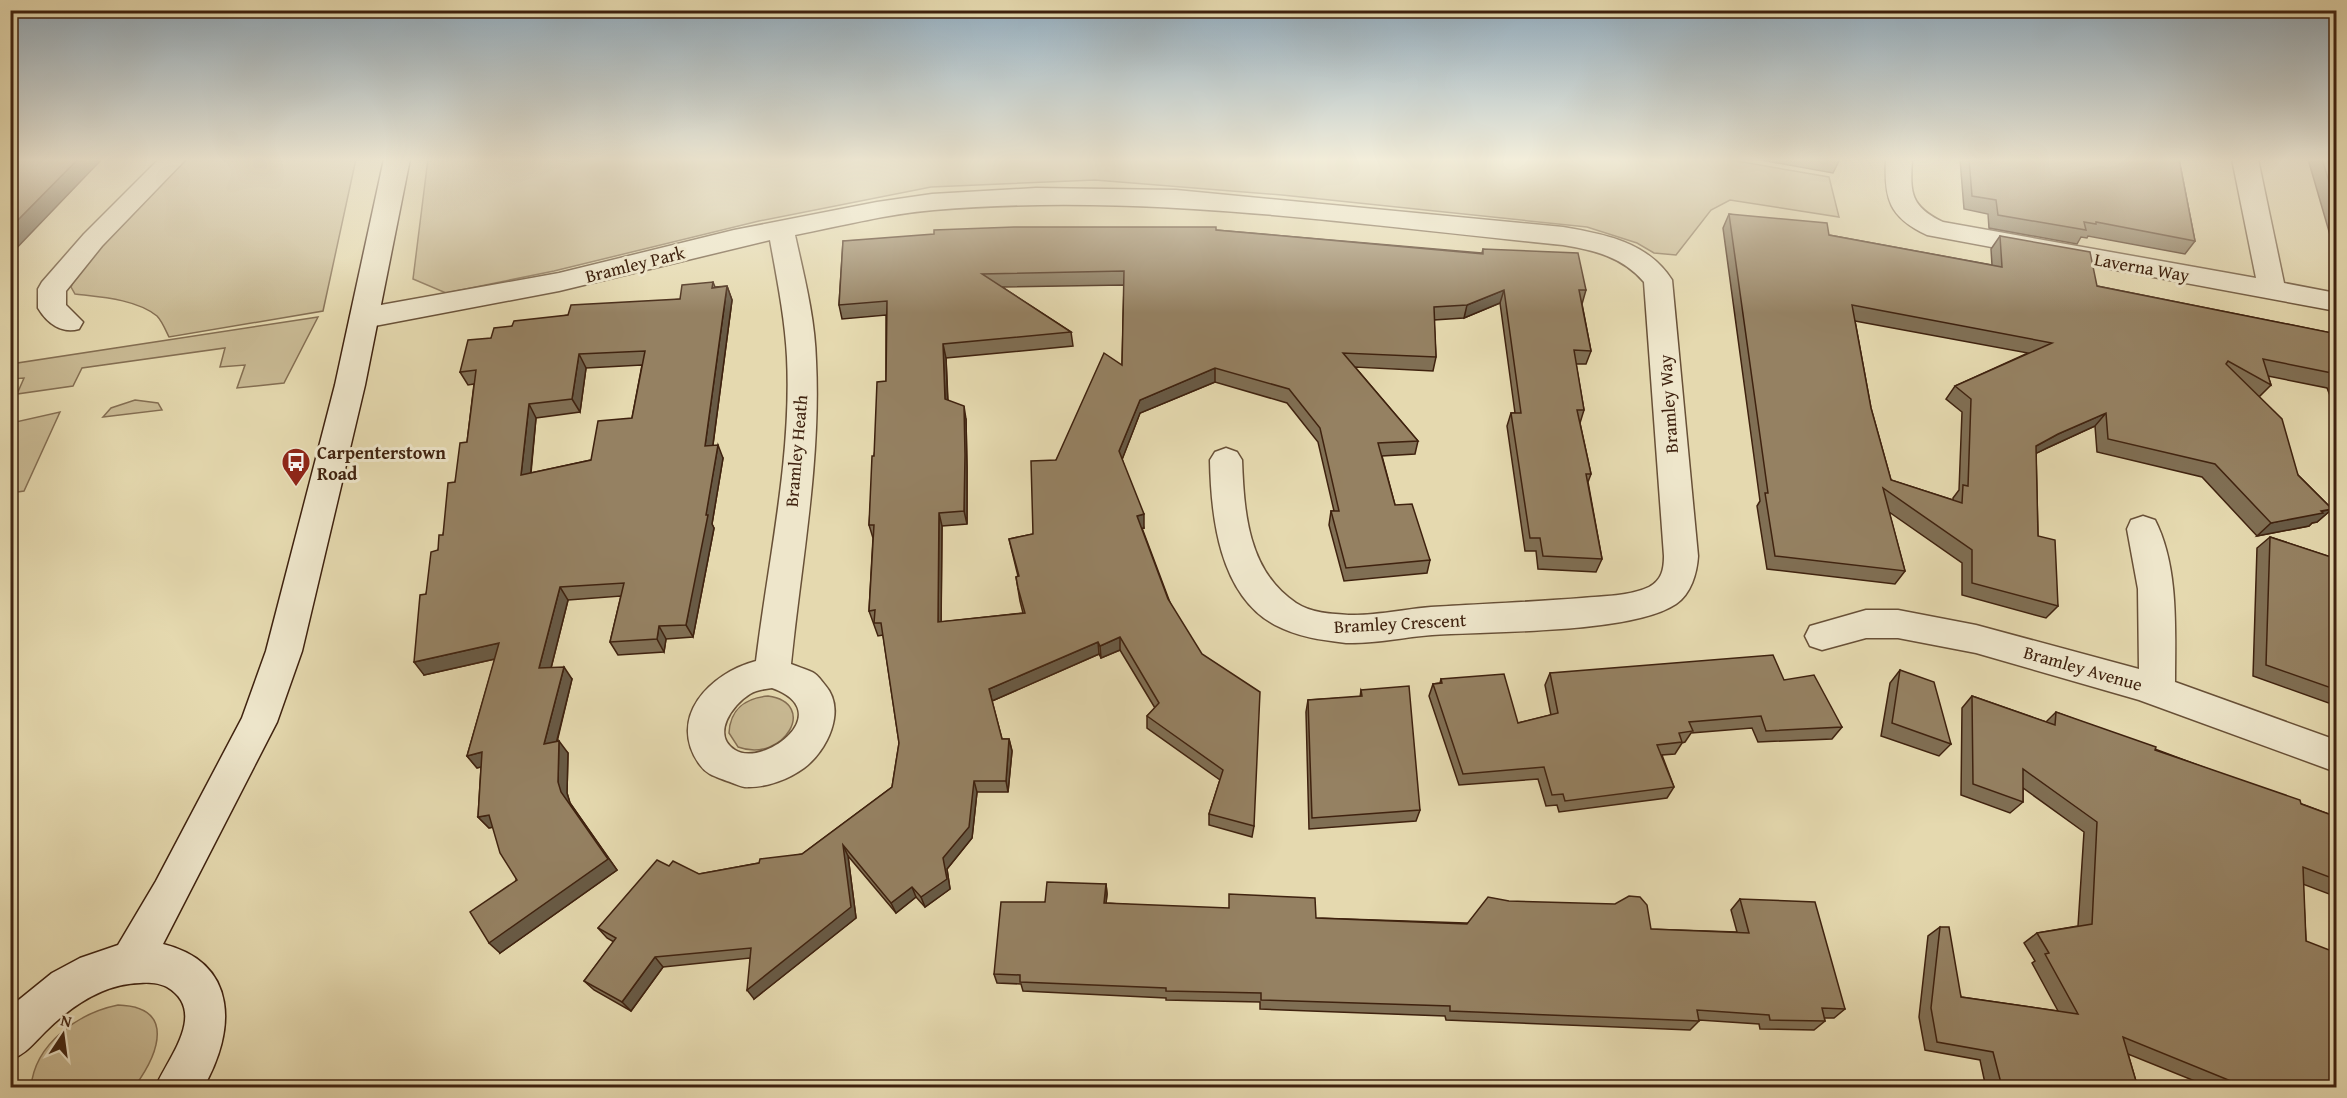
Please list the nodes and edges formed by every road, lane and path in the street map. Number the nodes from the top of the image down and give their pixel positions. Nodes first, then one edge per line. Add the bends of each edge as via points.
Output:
1 (123, 210) edge
2 (386, 210) edge
3 (886, 210) edge
4 (1318, 210) edge
5 (1907, 210) edge
6 (2256, 210) edge
7 (781, 229) junction
8 (1620, 249) joint
9 (2272, 290) junction
10 (2337, 302) edge
11 (364, 318) junction
12 (69, 322) dead end
13 (1226, 460) dead end
14 (2143, 529) dead end
15 (1680, 576) joint
16 (1822, 636) dead end
17 (772, 674) dead end
18 (2157, 690) junction
19 (2337, 756) edge
20 (130, 963) junction
21 (10, 1039) edge
22 (177, 1088) edge

1 - 12 street via 52,289 52,308
2 - 11 street
3 - 7 street, Bramley Park
4 - 8 street, Bramley Park via 1585,239
5 - 9 street, Laverna Way via 1936,229
6 - 9 street
7 - 11 street, Bramley Park via 559,282
7 - 17 street, Bramley Heath via 795,301 802,377
8 - 15 street, Bramley Way via 1643,263 1658,280
9 - 10 street, Laverna Way
11 - 20 street via 297,602 271,691 259,723
13 - 15 street, Bramley Crescent via 1231,529 1246,574 1264,599 1281,614 1298,621 1347,630 1614,607 1655,599
14 - 18 street via 2158,599
16 - 18 street, Bramley Avenue via 1866,624 1898,624 2002,646
18 - 19 street, Bramley Avenue
20 - 21 street via 110,967 67,987 46,1002
20 - 22 street via 165,964 191,978 200,990 205,1021 203,1039

